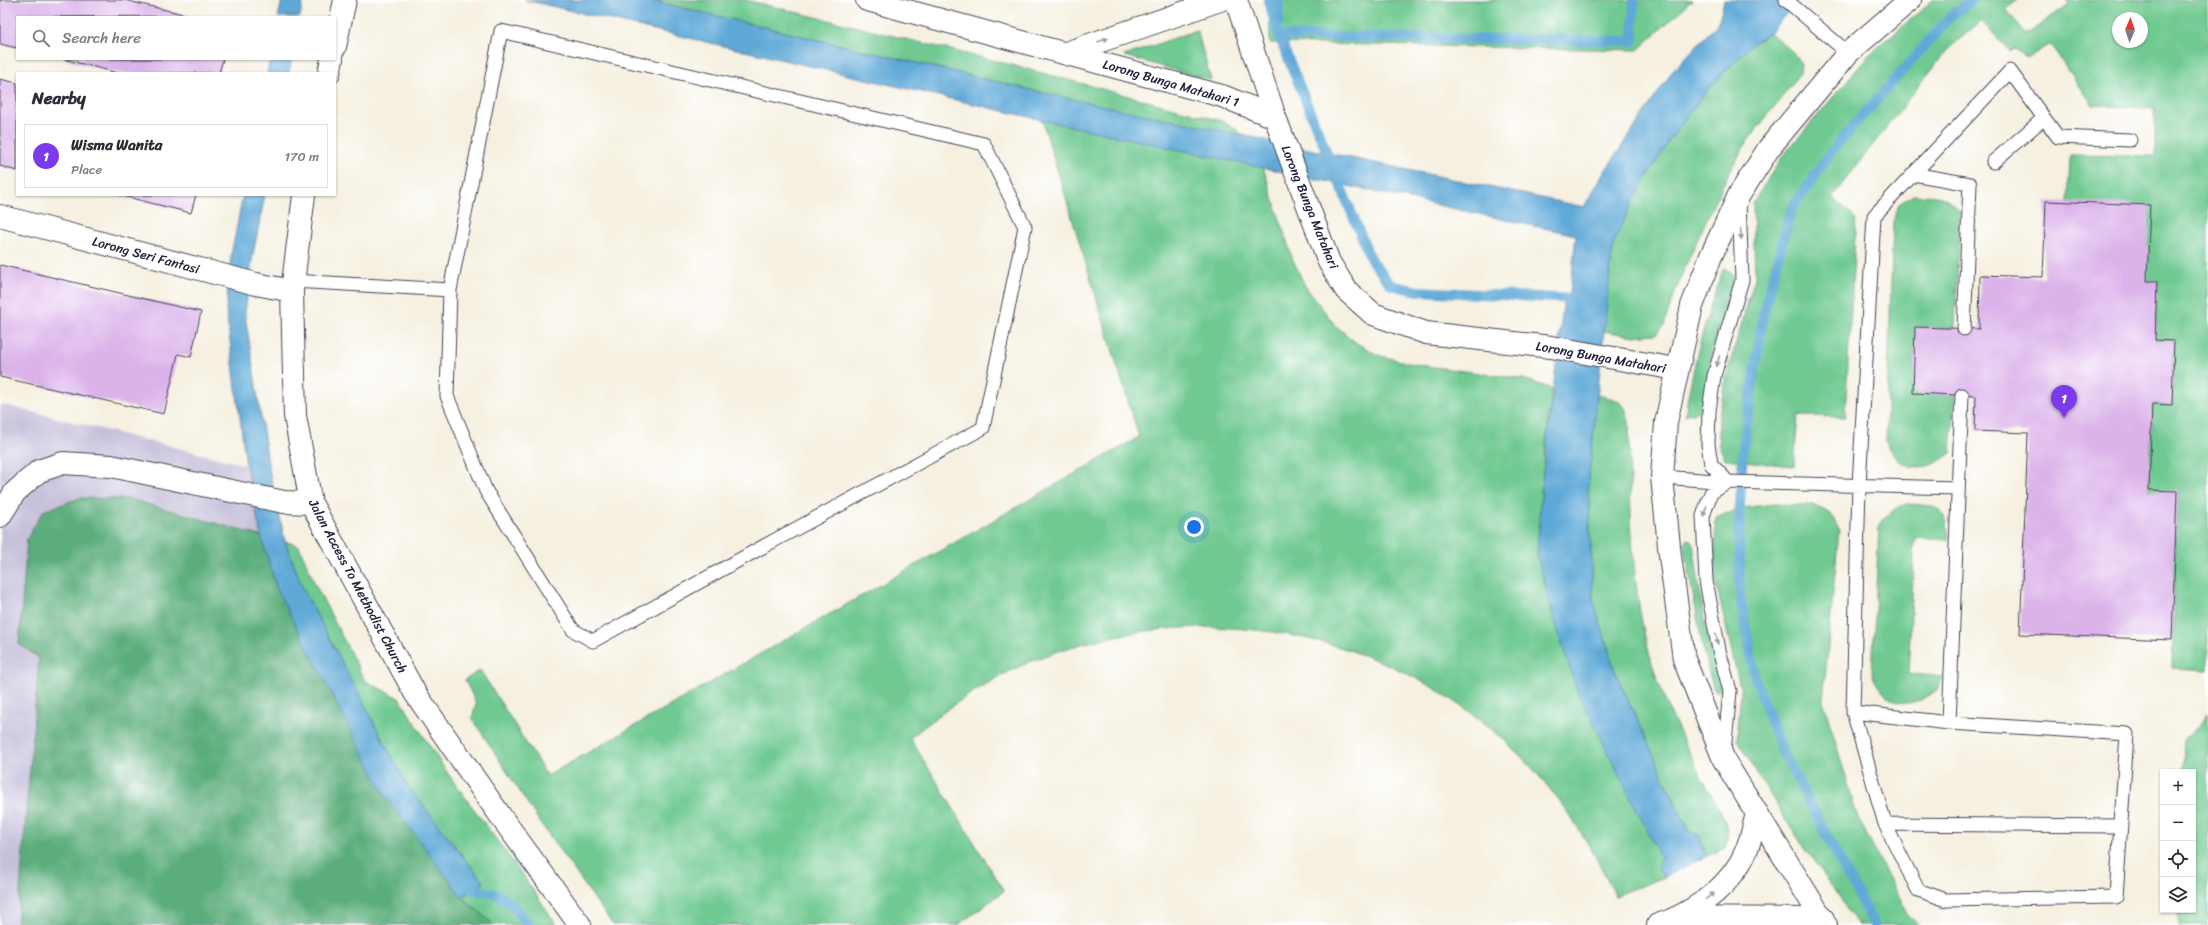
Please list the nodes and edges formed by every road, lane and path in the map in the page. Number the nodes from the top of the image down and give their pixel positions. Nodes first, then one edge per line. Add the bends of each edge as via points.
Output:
1 (345, 0) edge
2 (867, 0) edge
3 (1220, 0) edge
4 (1236, 0) edge
5 (1786, 0) edge
6 (1910, 0) edge
7 (336, 42) edge
8 (1066, 53) junction
9 (1848, 54) junction
10 (332, 60) edge
11 (329, 72) edge
12 (1274, 117) junction
13 (2044, 118) junction
14 (2130, 140) dead end
15 (1993, 162) dead end
16 (1913, 174) junction
17 (1739, 195) junction
18 (304, 196) edge
19 (0, 216) edge
20 (293, 286) junction
21 (450, 290) junction
22 (1964, 329) dead end
23 (1676, 369) junction
24 (1962, 395) dead end
25 (1662, 477) junction
26 (1728, 482) junction
27 (1859, 485) junction
28 (1958, 488) junction
29 (311, 503) junction
30 (0, 516) edge
31 (1853, 712) junction
32 (1949, 723) junction
33 (1724, 760) junction
34 (1757, 813) junction
35 (1885, 824) junction
36 (2121, 826) junction
37 (1668, 922) edge
38 (1824, 922) edge
39 (580, 925) edge

1 - 7 street
2 - 8 street, Lorong Bunga Matahari 1
8 -> 3 street, Lorong Bunga Matahari 1
4 - 12 street, Lorong Bunga Matahari
5 - 9 lane
6 - 9 street
8 - 12 street, Lorong Bunga Matahari 1 via 1222,96
9 - 17 street via 1769,148
10 - 11 street
12 - 23 street, Lorong Bunga Matahari via 1329,262 1346,290 1373,314 1426,333 1552,348
13 - 14 lane via 2058,137
13 - 15 lane
13 - 16 lane via 2010,71
16 - 22 lane via 1970,184
16 - 27 lane via 1874,216
17 - 23 street via 1692,306
17 -> 26 lane via 1742,280 1714,376 1708,418 1711,464
18 - 20 street, Jalan Access To Methodist Church
19 - 20 street, Lorong Seri Fantasi via 256,284
20 - 21 lane
20 - 29 street, Jalan Access To Methodist Church via 295,416
21 - 21 lane via 501,31 984,144 1024,227 983,428 593,642 573,630 486,491 447,396
23 - 25 street via 1666,422
24 - 28 lane
25 - 26 lane
25 - 33 street via 1684,659
26 - 27 lane
26 -> 33 lane via 1711,493 1703,516 1706,581 1730,691
27 - 28 lane
27 - 31 lane
28 - 32 lane
29 - 30 street via 284,502 111,466 63,463 39,471 15,492
29 - 39 street, Jalan Access To Methodist Church via 415,693
31 - 32 lane
31 - 35 lane
32 - 36 lane via 2127,734
33 - 34 street
37 -> 34 street via 1714,893 1730,878 1741,863 1749,844
34 - 38 street
35 - 36 lane
35 - 36 lane via 1918,890 1946,900 2116,897
37 - 38 street

